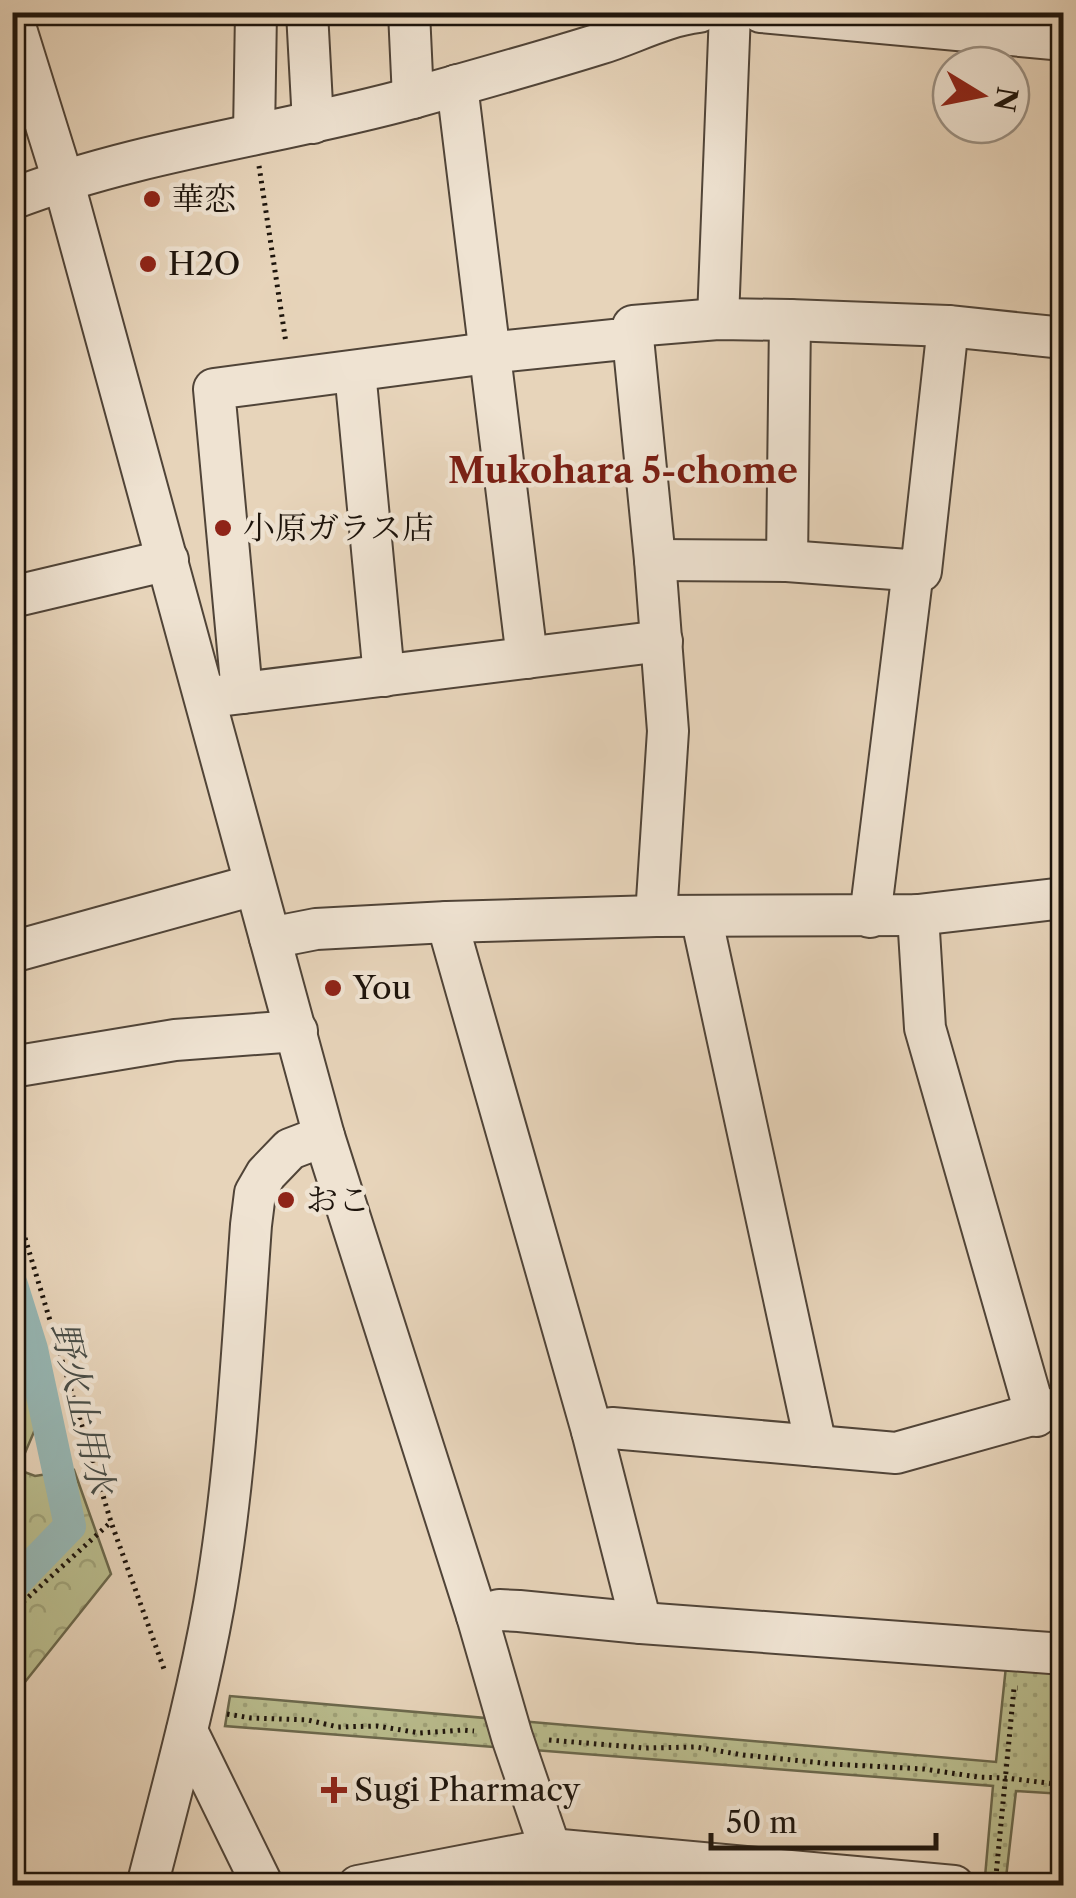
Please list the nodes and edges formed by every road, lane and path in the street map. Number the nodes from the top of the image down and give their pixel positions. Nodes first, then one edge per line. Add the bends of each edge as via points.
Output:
1 (256, 12) edge
2 (307, 12) edge
3 (408, 12) edge
4 (700, 12) edge
5 (730, 12) edge
6 (761, 12) edge
7 (12, 16) edge
8 (602, 28) edge
9 (1064, 40) edge
10 (457, 85) junction
11 (413, 98) junction
12 (313, 124) junction
13 (254, 134) junction
14 (63, 180) junction
15 (12, 199) edge
16 (718, 318) junction
17 (790, 320) junction
18 (948, 326) junction
19 (633, 338) junction
20 (1064, 338) edge
21 (488, 353) junction
22 (356, 371) junction
23 (292, 379) junction
24 (168, 560) junction
25 (655, 560) junction
26 (787, 561) junction
27 (917, 571) junction
28 (12, 597) edge
29 (662, 642) junction
30 (527, 658) junction
31 (384, 676) junction
32 (223, 696) junction
33 (254, 885) junction
34 (1064, 898) edge
35 (918, 915) junction
36 (656, 916) junction
37 (701, 916) junction
38 (870, 917) junction
39 (447, 922) junction
40 (270, 938) junction
41 (12, 952) edge
42 (298, 1032) junction
43 (12, 1067) edge
44 (324, 1136) junction
45 (12, 1196) edge
46 (1050, 1411) edge
47 (592, 1430) junction
48 (816, 1446) junction
49 (111, 1522) junction
50 (12, 1612) edge
51 (477, 1616) junction
52 (641, 1623) junction
53 (1064, 1654) edge
54 (1031, 1688) dead end
55 (182, 1706) junction
56 (512, 1738) junction
57 (1006, 1778) junction
58 (1064, 1785) edge
59 (552, 1854) edge
60 (379, 1884) edge
61 (148, 1886) edge
62 (263, 1886) edge
63 (954, 1886) edge
64 (995, 1886) edge

1 - 13 street
2 - 12 street
3 - 11 street
4 - 8 street
5 - 16 street
6 - 9 street
7 - 14 street
8 - 10 street
10 - 11 street
10 - 21 street
11 - 12 street
12 - 13 street
13 - 14 street
13 - 23 path
14 - 15 street
14 - 24 street
16 - 17 street
16 - 19 street via 633,326
17 - 18 street
17 - 26 street
18 - 20 street
18 - 27 street
19 - 21 street
19 - 25 street
21 - 22 street
21 - 30 street
22 - 23 street
22 - 31 street
23 - 32 street via 214,389
24 - 28 street
24 - 32 street
25 - 26 street
25 - 29 street
26 - 27 street
27 - 38 street
29 - 30 street
29 - 36 street via 668,731
30 - 31 street
31 - 32 street
32 - 33 street
33 - 40 street
33 - 41 street
34 - 35 street
35 - 38 street
35 - 46 street via 926,1028
36 - 37 street
36 - 39 street
37 - 38 street
37 - 48 street
39 - 40 street
39 - 47 street
40 - 42 street
42 - 43 street via 175,1040
42 - 44 street
44 - 51 street
44 - 55 street via 290,1149 255,1192 237,1434 214,1602
45 - 49 path
46 - 48 street via 896,1454
47 - 48 street
47 - 52 street
49 - 50 path
49 - 55 path
51 - 52 street via 499,1610
51 - 56 street
52 - 53 street
54 - 57 path via 1014,1688
55 - 56 path via 251,1718
55 - 61 street
55 - 62 street
56 - 57 path via 696,1747
56 - 59 street
57 - 58 path
57 - 64 path
59 - 60 street
59 - 63 street

